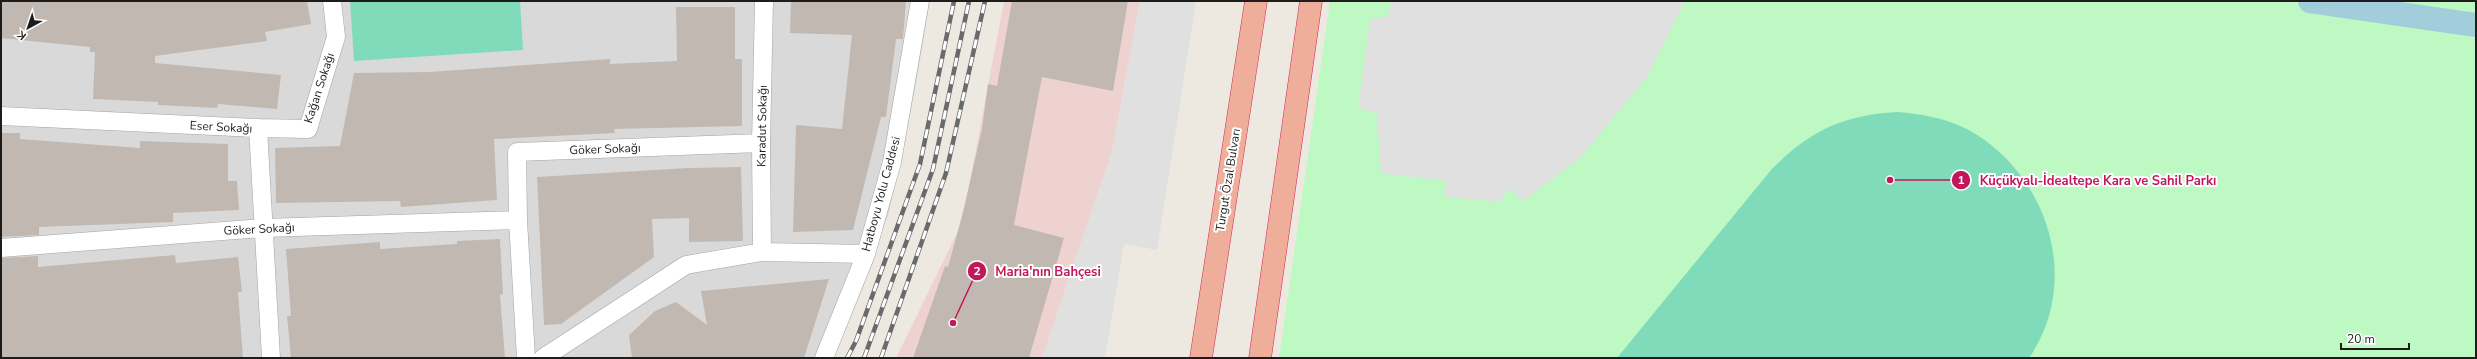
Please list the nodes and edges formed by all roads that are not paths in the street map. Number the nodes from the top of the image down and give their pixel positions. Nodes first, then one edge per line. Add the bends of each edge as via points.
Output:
1 (332, 1) edge
2 (764, 1) edge
3 (920, 1) edge
4 (1256, 1) edge
5 (1311, 1) edge
6 (1, 116) edge
7 (258, 128) junction
8 (761, 143) junction
9 (518, 220) junction
10 (263, 228) junction
11 (1, 248) edge
12 (762, 252) junction
13 (866, 254) junction
14 (271, 358) edge
15 (526, 358) edge
16 (543, 358) edge
17 (824, 358) edge
18 (1201, 358) edge
19 (1260, 358) edge

1 - 7 street, Kağan Sokağı via 336,37 308,129
2 - 8 street, Karadut Sokağı
3 - 13 street, Hatboyu Yolu Caddesi via 892,162
4 - 18 highway, Turgut Özal Bulvarı
5 - 19 highway
6 - 7 street, Eser Sokağı
7 - 10 street, Eser Sokağı
8 - 9 street, Göker Sokağı via 517,152
8 - 12 street, Karadut Sokağı
9 - 10 street, Göker Sokağı
9 - 15 street, Göker Sokağı
10 - 11 street, Göker Sokağı
10 - 14 street, Eser Sokağı
12 - 13 street
12 - 16 street via 686,265
13 - 17 street, Hatboyu Yolu Caddesi

